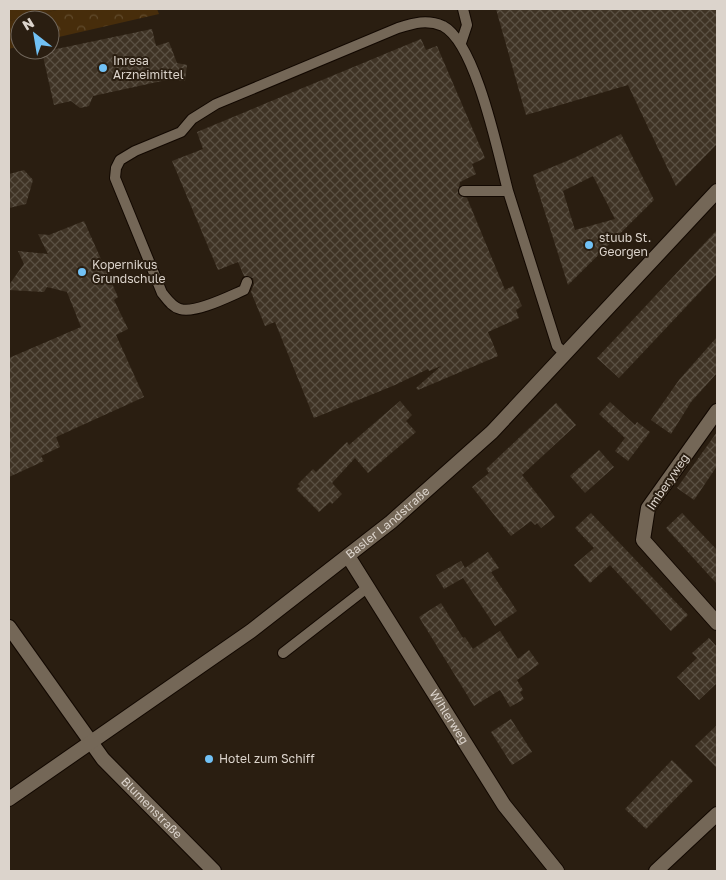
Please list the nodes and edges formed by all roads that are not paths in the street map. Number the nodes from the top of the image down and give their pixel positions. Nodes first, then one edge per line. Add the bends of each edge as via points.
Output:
1 (463, 9) edge
2 (461, 43) junction
3 (508, 190) junction
4 (464, 191) dead end
5 (717, 191) edge
6 (247, 282) dead end
7 (564, 353) junction
8 (717, 411) edge
9 (348, 556) junction
10 (368, 587) junction
11 (717, 623) edge
12 (9, 627) edge
13 (283, 653) dead end
14 (90, 743) junction
15 (9, 799) edge
16 (717, 814) edge
17 (214, 871) edge
18 (558, 871) edge
19 (656, 871) edge

1 - 2 lane via 467,25
2 - 3 lane via 489,117
2 - 6 lane via 443,26 430,22 416,22 398,28 216,104 181,132 120,160 115,178 118,190 162,293 169,302 179,309 190,310 244,290
3 - 4 lane
3 - 7 lane via 557,346
5 - 7 street, Basler Landstraße
7 - 9 street, Basler Landstraße via 492,432
8 - 11 street, Imberyweg via 648,508 643,540
9 - 10 street, Wihlerweg
9 - 14 street, Basler Landstraße via 236,642
10 - 13 lane
10 - 18 street, Wihlerweg via 504,805
12 - 14 street, Blumenstraße
14 - 15 street, Basler Landstraße
14 - 17 street, Blumenstraße
16 - 19 street

